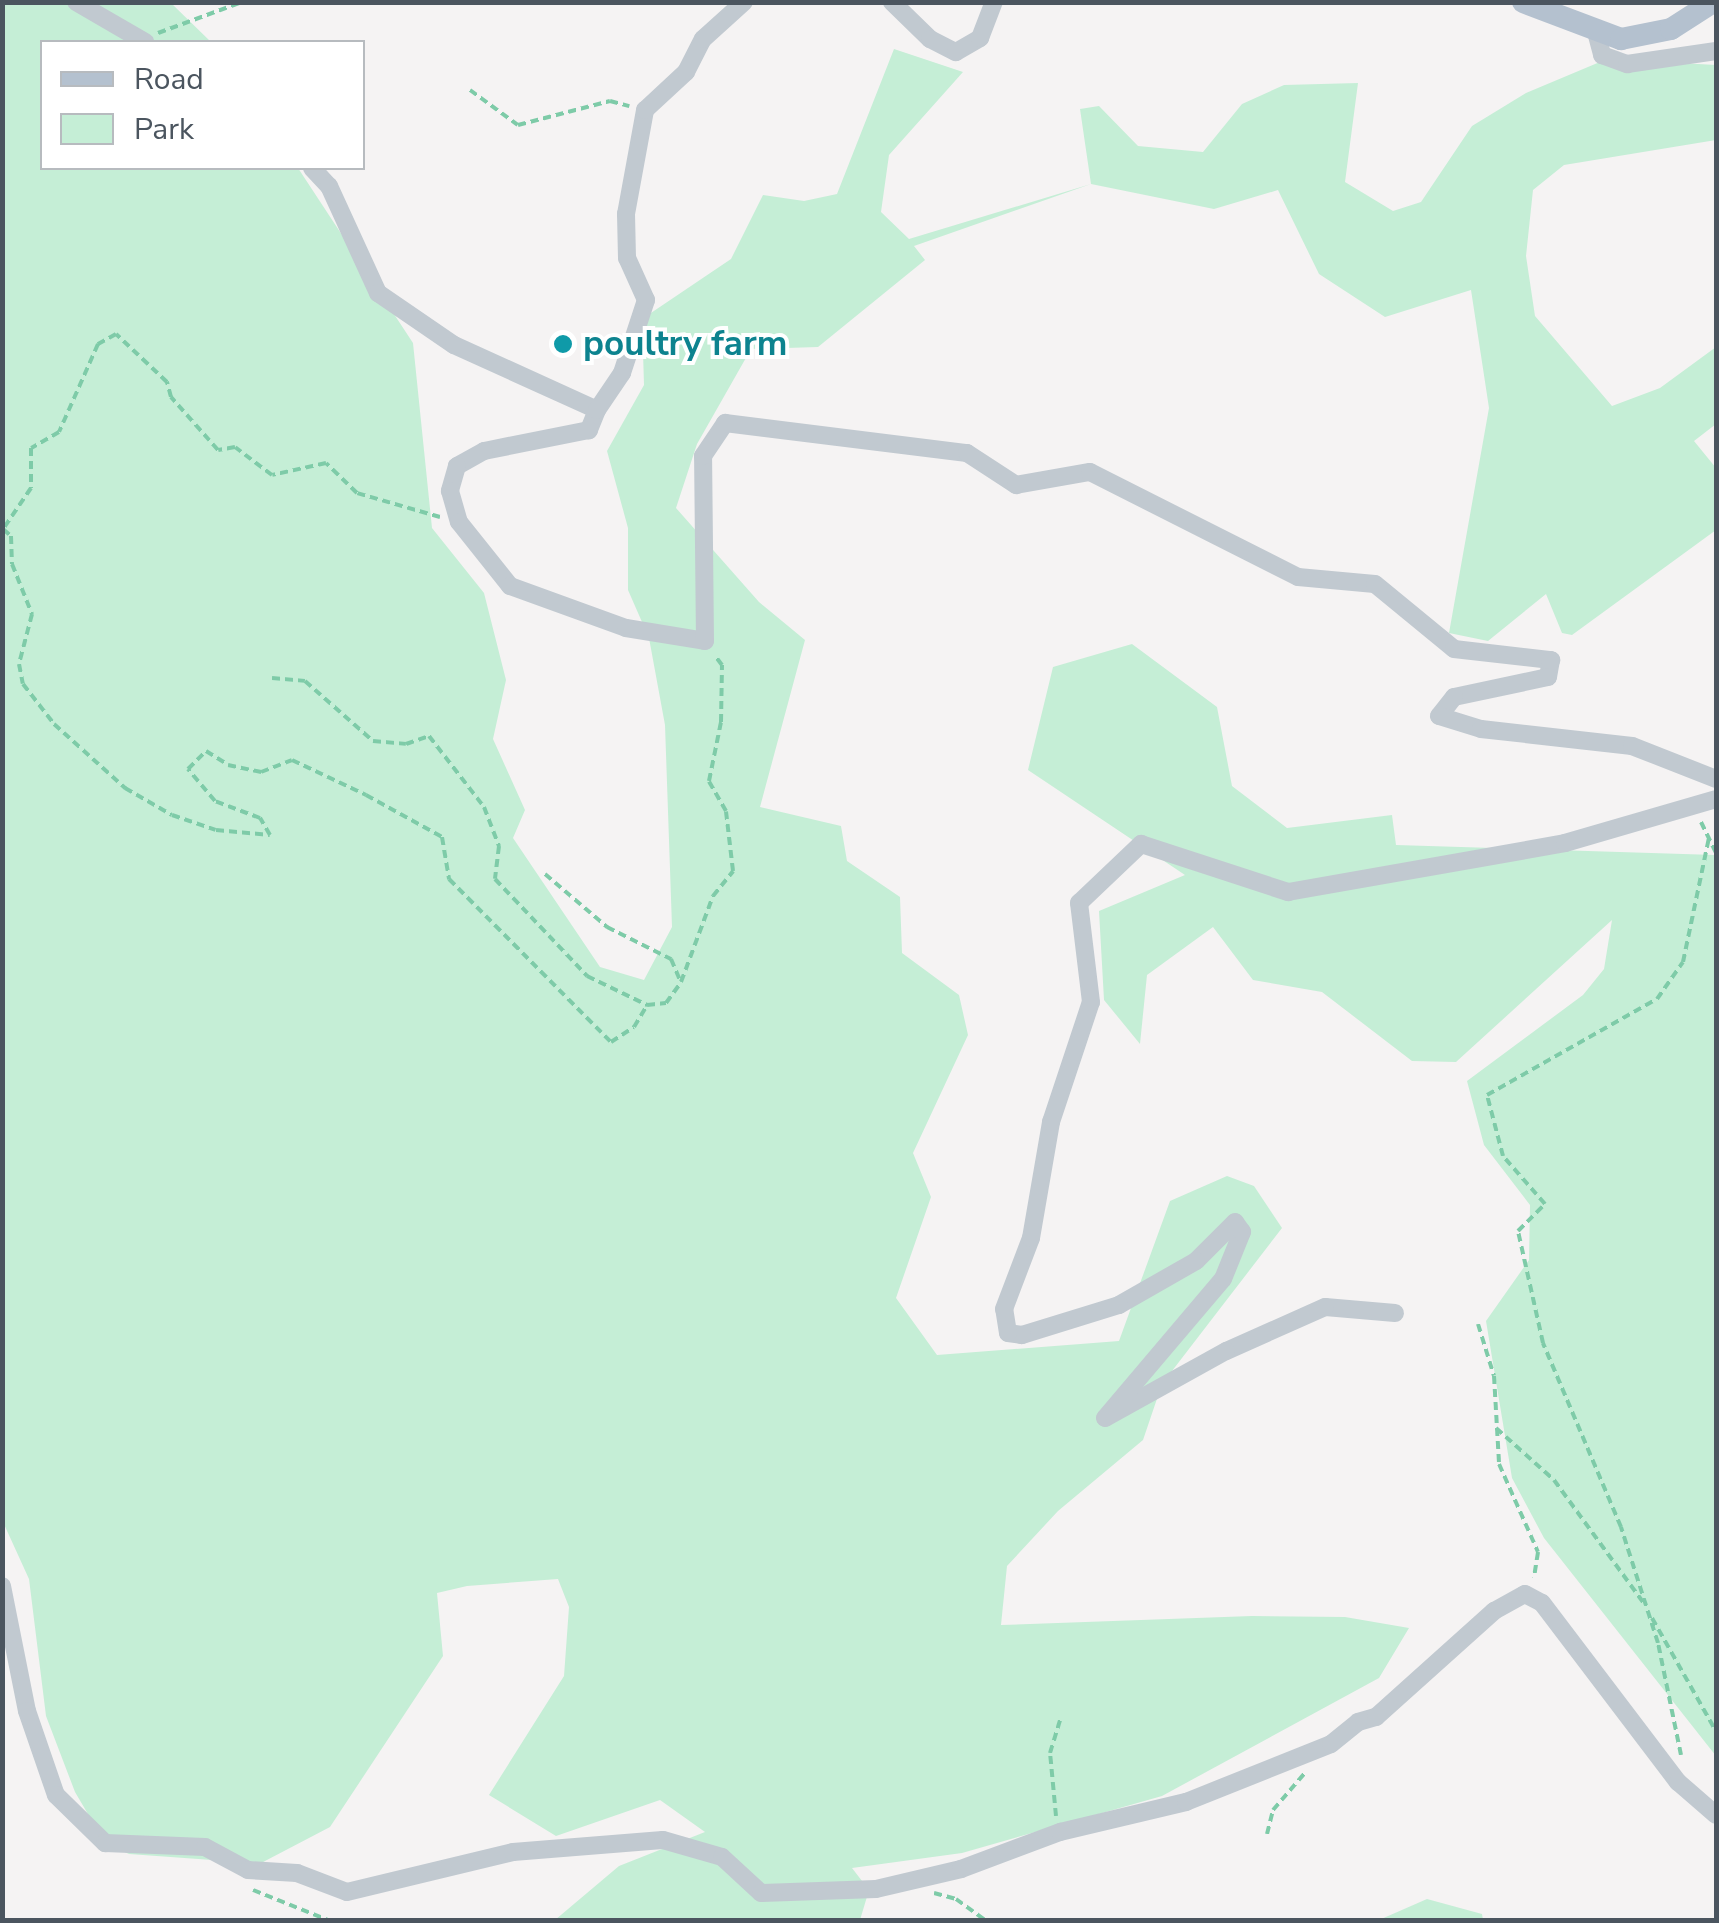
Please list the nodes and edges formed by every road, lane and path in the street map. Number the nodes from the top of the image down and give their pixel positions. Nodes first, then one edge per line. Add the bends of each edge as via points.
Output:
1 (76, 2) edge
2 (242, 2) edge
3 (744, 2) edge
4 (892, 2) edge
5 (994, 2) edge
6 (1524, 2) edge
7 (1713, 2) edge
8 (1596, 32) junction
9 (140, 40) edge
10 (145, 40) edge
11 (1716, 51) edge
12 (470, 90) dead end
13 (645, 110) junction
14 (314, 170) edge
15 (597, 410) junction
16 (459, 522) junction
17 (705, 641) junction
18 (272, 678) dead end
19 (1716, 778) edge
20 (1716, 798) edge
21 (1694, 807) junction
22 (1709, 838) junction
23 (1716, 853) edge
24 (546, 874) dead end
25 (682, 982) junction
26 (647, 1005) junction
27 (1395, 1313) dead end
28 (1478, 1324) dead end
29 (1496, 1428) junction
30 (2, 1586) edge
31 (1531, 1595) junction
32 (1647, 1608) junction
33 (1061, 1718) dead end
34 (1716, 1731) edge
35 (1682, 1756) dead end
36 (1308, 1770) dead end
37 (1716, 1815) edge
38 (1060, 1832) junction
39 (1267, 1834) dead end
40 (929, 1892) dead end
41 (986, 1920) edge

1 - 9 street
2 - 10 path
3 - 13 street
4 - 5 street via 930,39 956,52 980,38
6 - 8 main road
7 - 8 main road via 1646,37
8 - 11 street via 1602,55 1627,64
12 - 13 path via 518,125 610,101
13 - 15 street via 626,214 627,258 646,300 612,395
14 - 15 street via 329,186 378,293 454,345
15 - 16 street via 589,430 484,452 457,466 450,491
16 - 17 street via 510,586 626,628
16 - 26 path via 357,493 326,463 272,475 235,447 218,450 171,397 166,382 116,334 98,344 59,432 31,448 31,488 3,529 12,536 12,564 32,614 19,664 24,684 54,724 126,788 202,825 270,835 260,818 215,801 188,769 206,751 228,765 261,772 292,760 366,796 442,837 449,879 611,1042 634,1027
17 - 19 street via 702,456 725,424 967,453 1016,486 1090,472 1298,578 1375,584 1454,649 1551,660 1548,678 1454,696 1440,716 1481,729 1632,746
17 - 25 path via 722,665 722,722 710,781 726,811 733,871 713,896
18 - 26 path via 305,680 374,741 406,744 429,736 484,808 499,846 495,880 586,976
20 - 21 street
21 - 22 path
21 - 27 street via 1565,842 1288,892 1141,844 1079,903 1091,1002 1052,1122 1031,1238 1004,1309 1008,1333 1022,1335 1118,1306 1196,1261 1235,1222 1242,1232 1223,1279 1105,1418 1325,1307
22 - 23 path
22 - 32 path via 1683,962 1657,1000 1487,1095 1502,1156 1545,1204 1518,1230 1542,1343 1621,1527
24 - 25 path via 607,927 670,958
25 - 26 path via 666,1004
28 - 29 path via 1494,1376
29 - 31 path via 1499,1464 1538,1552
29 - 32 path via 1554,1480
30 - 38 street via 27,1711 56,1795 104,1842 205,1847 248,1870 297,1873 347,1892 513,1852 663,1840 722,1857 761,1893 876,1889 960,1869
31 - 37 street via 1678,1782
31 - 38 street via 1494,1610 1396,1701 1331,1744 1186,1802
32 - 34 path
32 - 35 path
33 - 38 path via 1049,1788
36 - 39 path via 1273,1810
40 - 41 path via 956,1899

